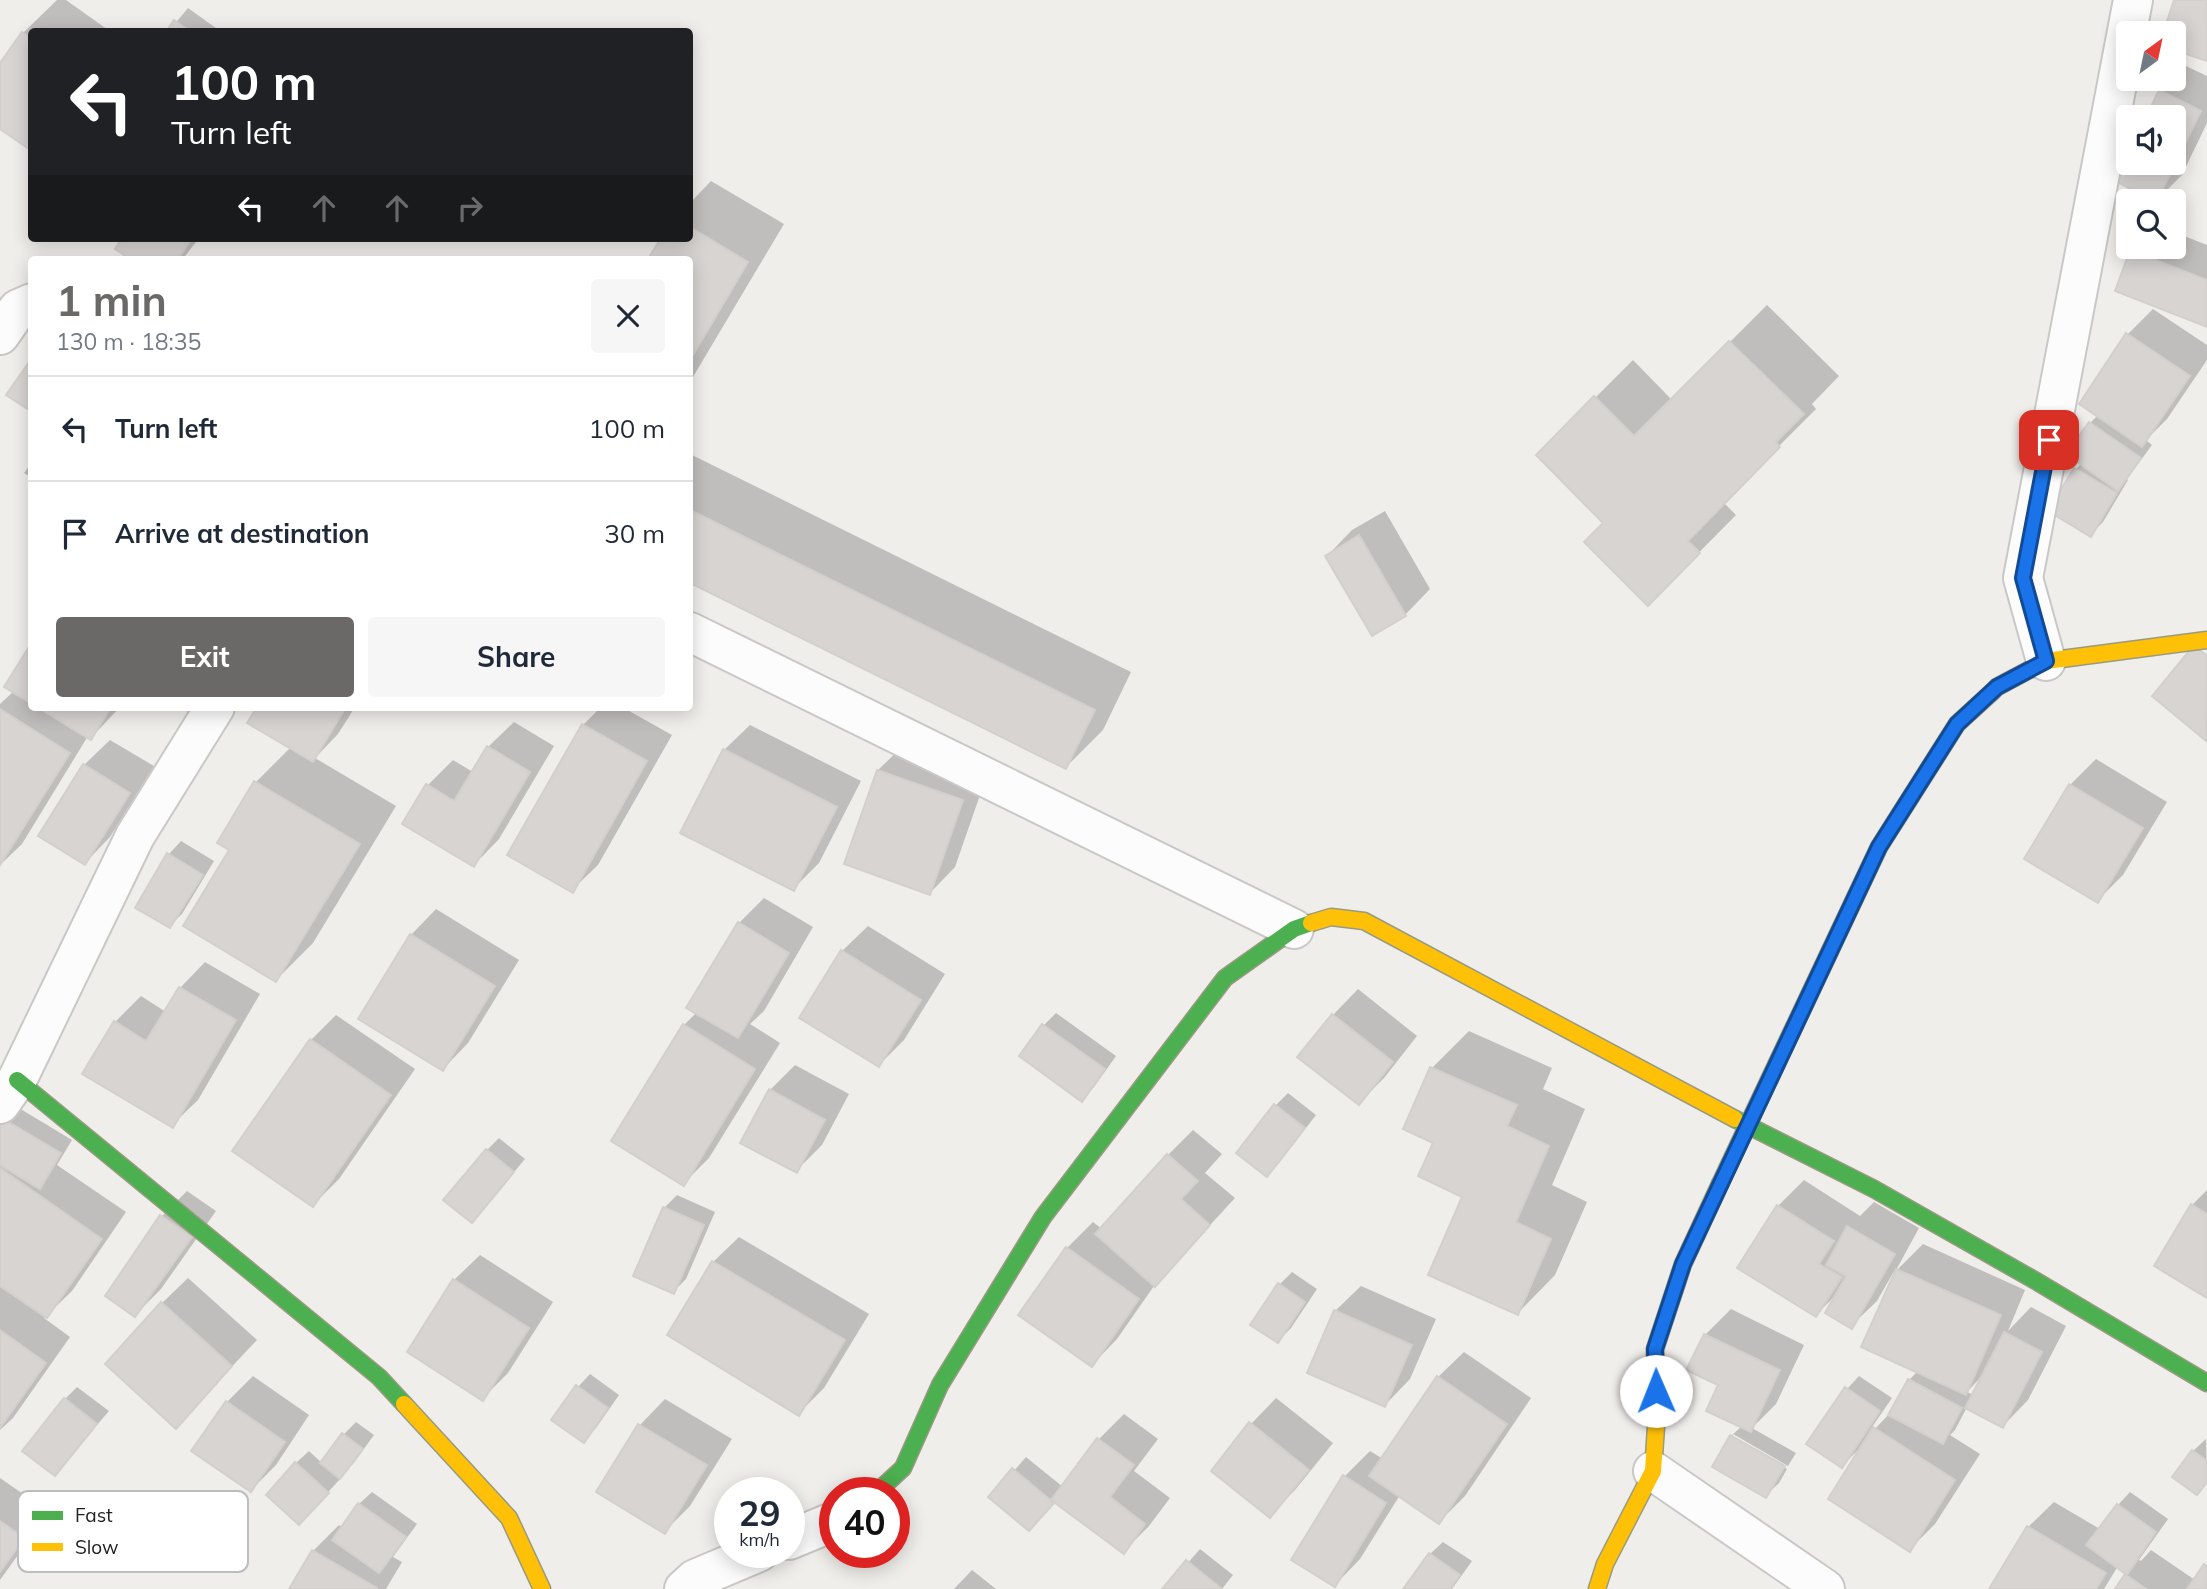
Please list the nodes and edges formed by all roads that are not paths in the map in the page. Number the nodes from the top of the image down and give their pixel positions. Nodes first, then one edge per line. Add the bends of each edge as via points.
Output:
1 (2133, 0) edge
2 (28, 305) edge
3 (0, 335) edge
4 (693, 633) edge
5 (2207, 640) edge
6 (2046, 661) junction
7 (213, 711) edge
8 (1294, 929) junction
9 (8, 1092) edge
10 (1748, 1126) junction
11 (2207, 1383) edge
12 (1653, 1471) junction
13 (893, 1477) edge
14 (721, 1568) edge
15 (542, 1589) edge
16 (684, 1589) edge
17 (1597, 1589) edge
18 (1825, 1589) edge

1 - 6 street via 2023,578
2 - 3 street via 18,309
4 - 8 street
5 - 6 street
6 - 10 street via 1997,687 1957,724 1879,847
7 - 9 street via 135,836
8 - 10 street via 1331,917 1364,921
8 - 13 street via 1225,978 1043,1217 940,1385 903,1468
9 - 15 street via 379,1377 509,1518
10 - 11 street via 1874,1189
10 - 12 street via 1683,1264 1655,1349
12 - 17 street
12 - 18 street
14 - 16 street

